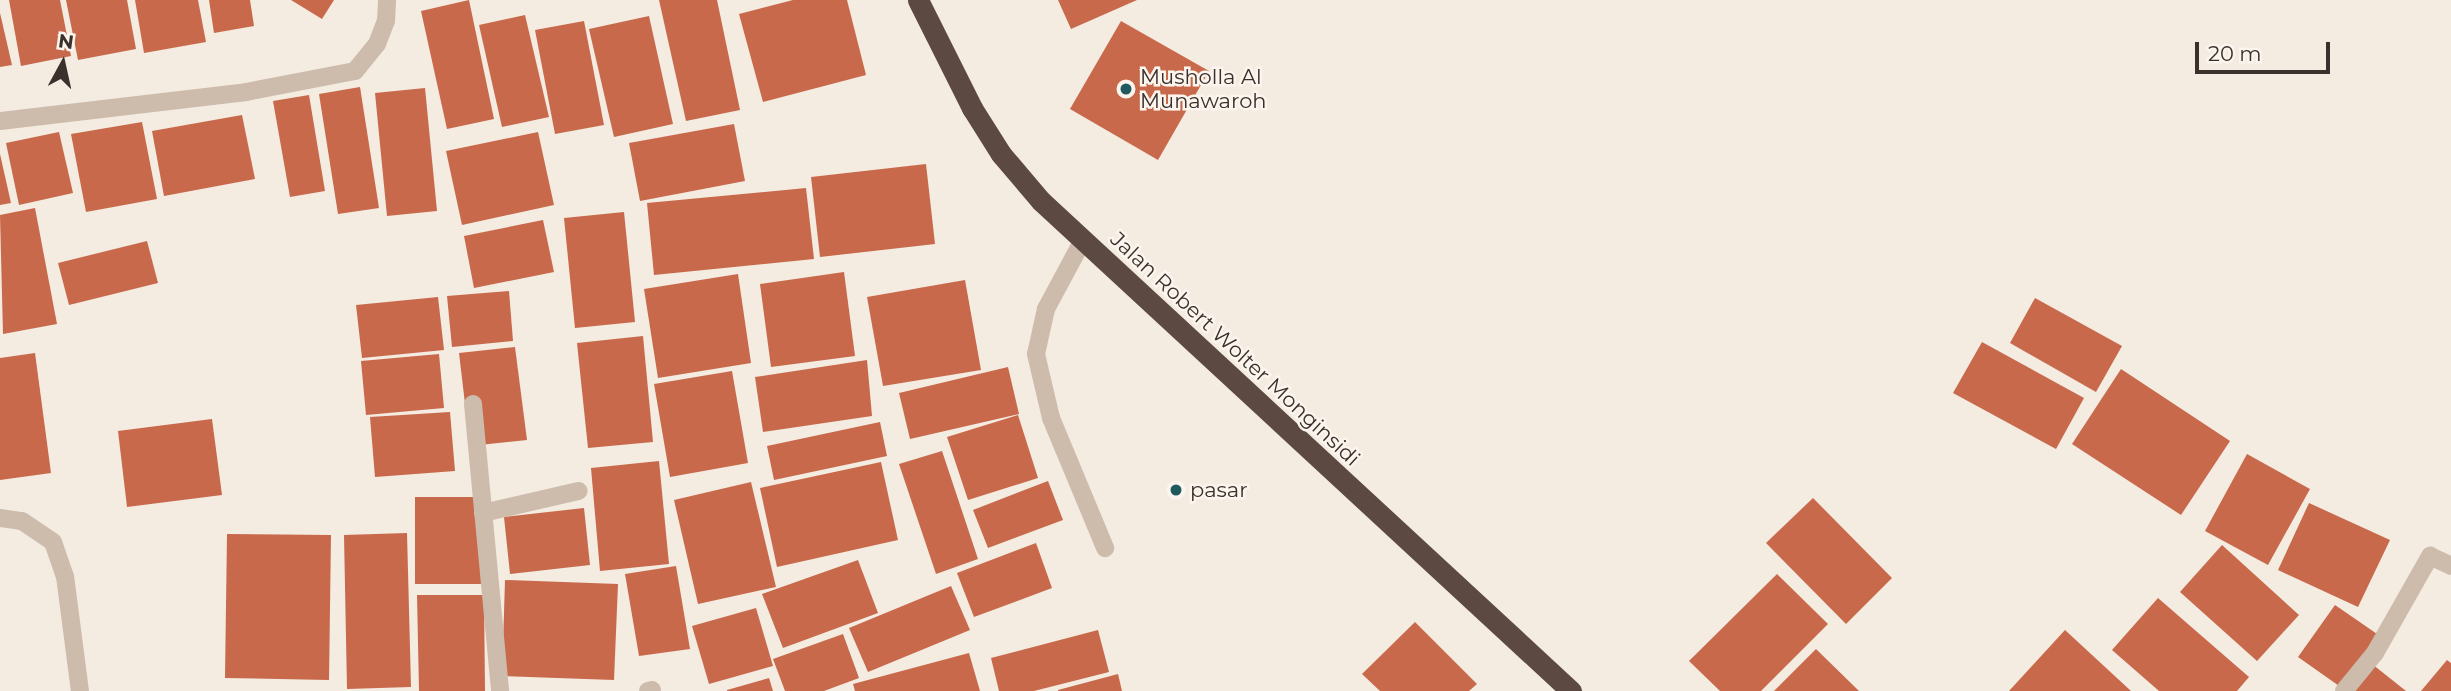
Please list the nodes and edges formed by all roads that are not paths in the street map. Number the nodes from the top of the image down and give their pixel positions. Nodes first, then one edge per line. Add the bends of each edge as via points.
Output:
1 (387, 0) edge
2 (918, 0) edge
3 (0, 121) edge
4 (1083, 240) junction
5 (473, 404) dead end
6 (578, 491) dead end
7 (483, 513) junction
8 (0, 518) edge
9 (1105, 548) dead end
10 (2451, 566) edge
11 (80, 691) edge
12 (500, 691) edge
13 (1571, 691) edge
14 (2344, 691) edge

1 - 3 street via 386,21 377,44 355,71 246,92
2 - 4 highway, Jalan Robert Wolter Monginsidi via 972,108 1001,154
4 - 9 street via 1046,309 1036,354 1051,418
4 - 13 highway, Jalan Robert Wolter Monginsidi
5 - 7 street
6 - 7 street
7 - 12 street
8 - 11 street via 22,521 53,542 65,576
10 - 14 street via 2430,556 2375,653

